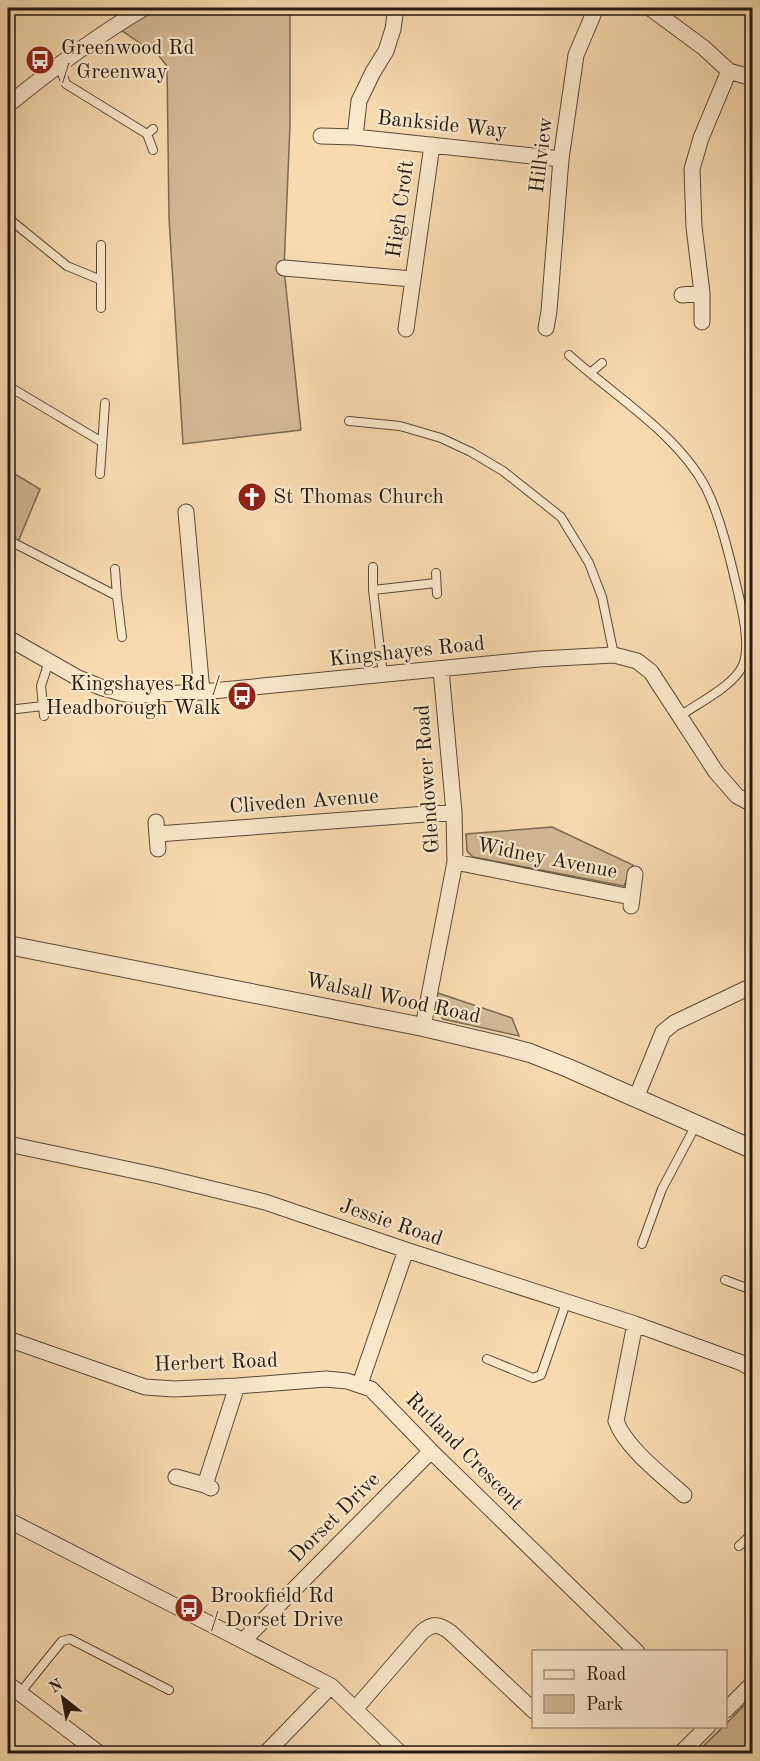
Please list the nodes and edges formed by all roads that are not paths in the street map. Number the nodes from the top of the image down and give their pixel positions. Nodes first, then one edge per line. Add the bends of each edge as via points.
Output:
1 (144, 8) edge
2 (396, 8) edge
3 (596, 8) edge
4 (650, 8) edge
5 (58, 64) junction
6 (729, 71) junction
7 (753, 78) edge
8 (8, 105) edge
9 (321, 136) dead end
10 (355, 137) junction
11 (432, 144) junction
12 (153, 150) dead end
13 (561, 159) junction
14 (8, 218) edge
15 (101, 245) dead end
16 (284, 268) dead end
17 (412, 279) junction
18 (101, 280) junction
19 (702, 293) junction
20 (682, 295) dead end
21 (101, 308) dead end
22 (702, 322) dead end
23 (546, 328) dead end
24 (406, 329) dead end
25 (569, 355) dead end
26 (602, 363) dead end
27 (590, 373) junction
28 (8, 386) edge
29 (105, 403) dead end
30 (349, 421) dead end
31 (102, 442) junction
32 (100, 474) dead end
33 (186, 512) dead end
34 (8, 540) edge
35 (373, 567) dead end
36 (115, 569) dead end
37 (436, 573) dead end
38 (436, 584) junction
39 (373, 590) junction
40 (437, 594) dead end
41 (117, 596) junction
42 (122, 637) dead end
43 (8, 638) edge
44 (614, 655) junction
45 (50, 661) junction
46 (441, 670) junction
47 (383, 675) junction
48 (202, 692) junction
49 (43, 706) junction
50 (8, 710) edge
51 (44, 716) dead end
52 (680, 716) junction
53 (753, 804) edge
54 (454, 812) junction
55 (157, 835) dead end
56 (455, 862) junction
57 (635, 874) dead end
58 (8, 945) edge
59 (753, 986) edge
60 (423, 1027) junction
61 (636, 1098) junction
62 (696, 1125) junction
63 (8, 1144) edge
64 (753, 1149) edge
65 (642, 1244) dead end
66 (406, 1250) junction
67 (725, 1280) dead end
68 (753, 1290) edge
69 (566, 1303) junction
70 (635, 1324) junction
71 (8, 1339) edge
72 (487, 1359) dead end
73 (753, 1369) edge
74 (360, 1384) junction
75 (237, 1386) junction
76 (431, 1450) junction
77 (176, 1477) dead end
78 (684, 1495) dead end
79 (8, 1520) edge
80 (753, 1534) edge
81 (739, 1546) dead end
82 (244, 1640) junction
83 (635, 1650) edge
84 (753, 1684) edge
85 (331, 1686) junction
86 (14, 1689) edge
87 (169, 1690) dead end
88 (356, 1708) junction
89 (727, 1709) edge
90 (532, 1715) edge
91 (706, 1728) edge
92 (92, 1751) edge
93 (265, 1754) edge
94 (401, 1754) edge
95 (680, 1754) edge

1 - 5 street
2 - 10 street, Bankside Way via 386,51 359,101
3 - 13 street, Hillview via 576,55
4 - 6 street
5 - 8 street
5 - 12 lane via 66,84 150,132
6 - 7 street
6 - 19 street via 692,169
9 - 10 street, Bankside Way
10 - 11 street, Bankside Way
11 - 13 street, Bankside Way
11 - 17 street, High Croft
13 - 23 street, Hillview via 555,312
14 - 18 lane via 68,266
15 - 18 lane
16 - 17 street, High Croft via 312,277
17 - 24 street, High Croft
18 - 21 lane
19 - 20 street
19 - 22 street
25 - 27 lane
26 - 27 lane
27 - 52 lane via 668,439 685,459 706,489 731,563 742,609 746,644 743,664 733,680
28 - 31 lane
29 - 31 lane
30 - 44 lane via 400,426 441,438 503,471 561,517 589,563 602,597
31 - 32 lane
33 - 48 street
34 - 41 lane
35 - 39 lane
36 - 41 lane
37 - 38 lane
38 - 39 lane
38 - 40 lane
39 - 47 lane
41 - 42 lane
43 - 45 street, Kingshayes Road
44 - 46 street, Kingshayes Road
44 - 52 street, Kingshayes Road via 637,661 651,672
45 - 48 street, Kingshayes Road via 78,678 125,694
45 - 49 lane via 40,686
46 - 47 street, Kingshayes Road
46 - 54 street, Glendower Road
47 - 48 street, Kingshayes Road
49 - 50 lane
49 - 51 lane
52 - 53 street, Kingshayes Road via 716,772 737,796
54 - 55 street, Cliveden Avenue
54 - 56 street, Glendower Road
56 - 57 street, Widney Avenue via 631,902
56 - 60 street, Glendower Road
58 - 60 street, Walsall Wood Road
59 - 61 street via 667,1028
60 - 61 street, Walsall Wood Road via 530,1053
61 - 62 street, Walsall Wood Road
62 - 64 street, Walsall Wood Road
62 - 65 lane via 662,1189
63 - 66 street, Jessie Road via 265,1202
66 - 69 street, Jessie Road
66 - 74 street
67 - 68 lane
69 - 70 street, Jessie Road
69 - 72 lane via 541,1376 533,1378
70 - 73 street, Jessie Road
70 - 78 street via 616,1421 628,1442
71 - 75 street, Herbert Road via 145,1387
74 - 75 street, Herbert Road via 326,1379
74 - 76 street, Rutland Crescent via 371,1389
75 - 77 street via 208,1487
76 - 82 street, Dorset Drive
76 - 83 street, Rutland Crescent
79 - 82 street
80 - 81 lane
82 - 85 street
84 - 89 street
85 - 88 street
85 - 93 street
86 - 87 lane via 62,1641 70,1639
86 - 92 street
88 - 90 street via 422,1632 430,1626 441,1626
88 - 94 street
91 - 95 street

